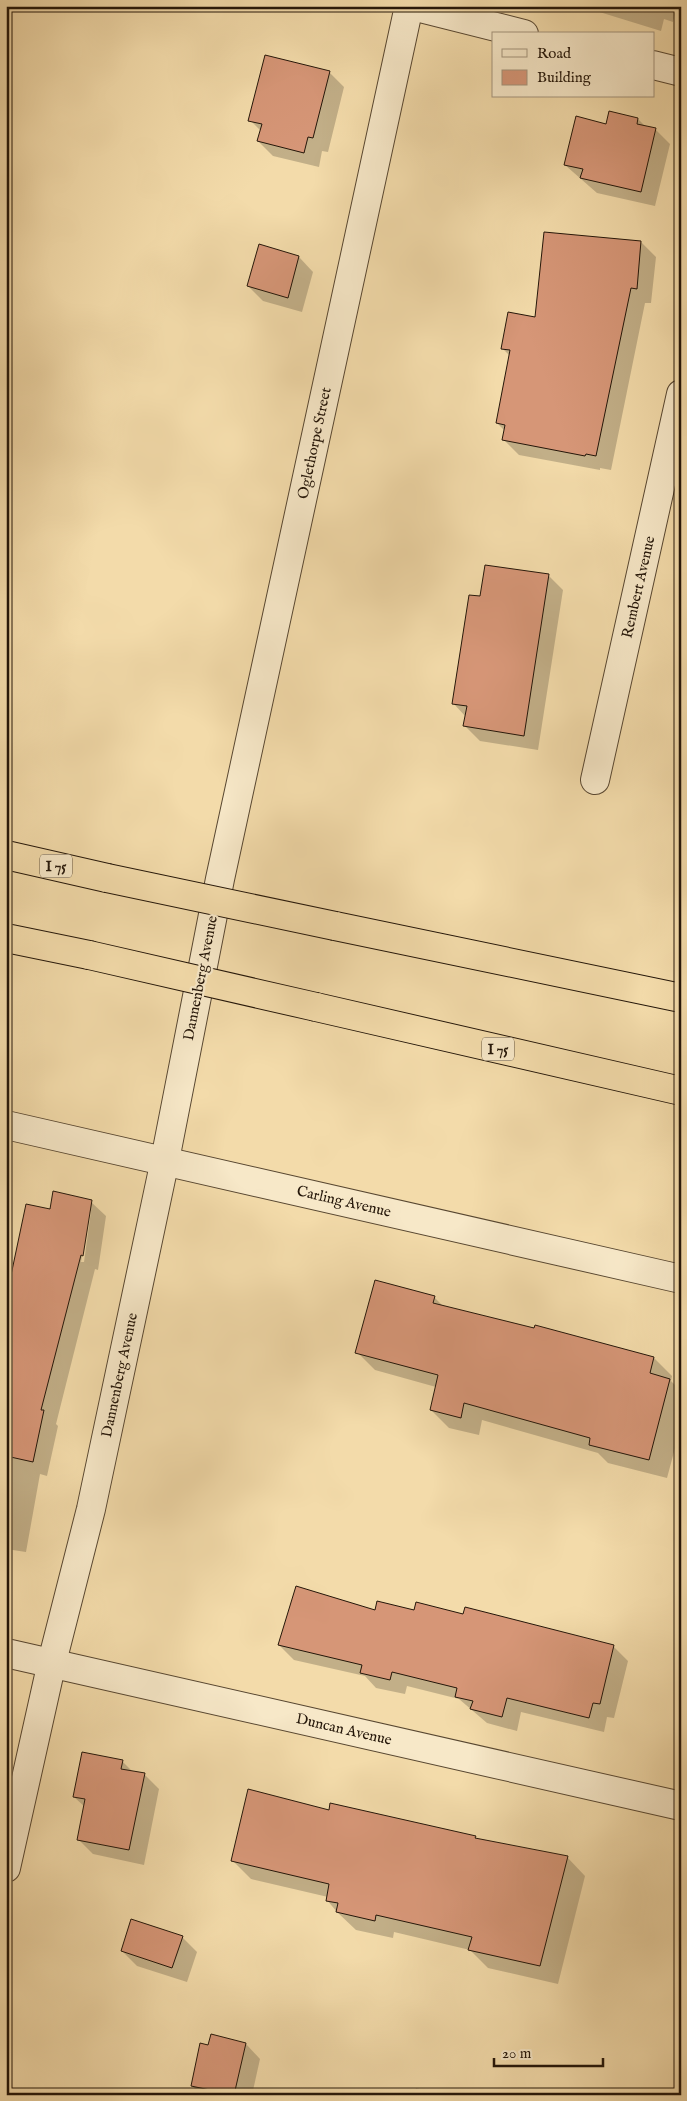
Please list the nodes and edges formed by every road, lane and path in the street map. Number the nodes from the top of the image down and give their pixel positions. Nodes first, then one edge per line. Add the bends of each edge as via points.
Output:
1 (410, 6) edge
2 (516, 32) edge
3 (654, 65) edge
4 (681, 72) edge
5 (681, 394) edge
6 (595, 780) dead end
7 (6, 855) edge
8 (220, 879) joint
9 (6, 938) edge
10 (681, 998) edge
11 (681, 1091) edge
12 (6, 1124) edge
13 (165, 1160) junction
14 (681, 1279) edge
15 (6, 1653) edge
16 (52, 1662) junction
17 (681, 1806) edge
18 (6, 1868) edge

1 - 2 street
1 - 8 street, Oglethorpe Street
3 - 4 street
5 - 6 street, Rembert Avenue
7 - 10 highway, I 75, bridge
8 - 13 street, Dannenberg Avenue
9 - 11 highway, I 75, bridge
12 - 13 street, Carling Avenue
13 - 14 street, Carling Avenue
13 - 16 street, Dannenberg Avenue via 91,1509
15 - 16 street, Duncan Avenue
16 - 17 street, Duncan Avenue
16 - 18 street, Dannenberg Avenue

